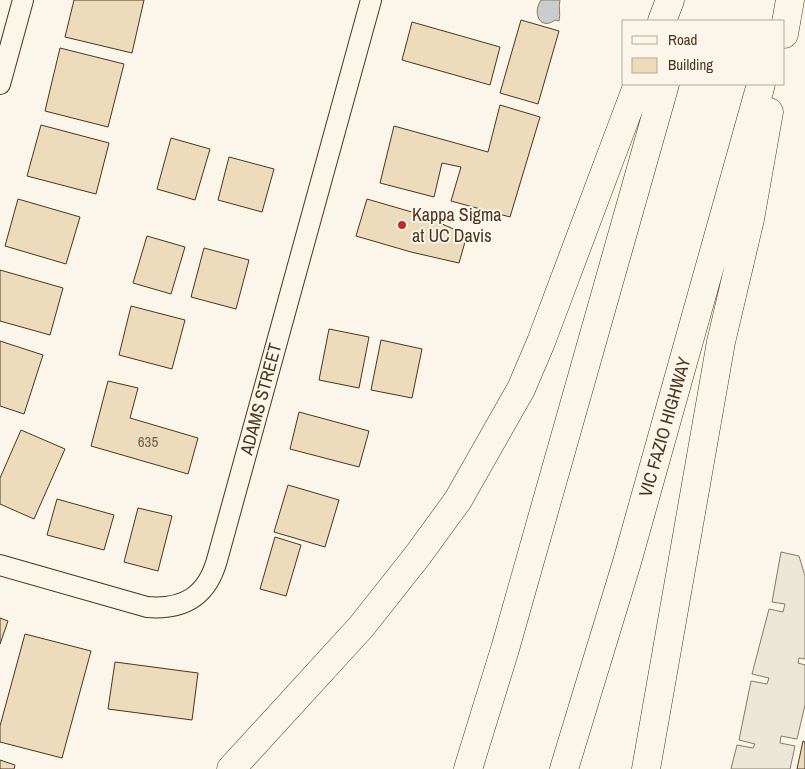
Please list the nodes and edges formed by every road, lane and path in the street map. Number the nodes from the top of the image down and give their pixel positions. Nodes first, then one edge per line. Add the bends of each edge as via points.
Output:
1 (23, 0) edge
2 (371, 0) edge
3 (670, 0) edge
4 (688, 0) edge
5 (785, 0) edge
6 (790, 0) edge
7 (662, 20) edge
8 (682, 20) edge
9 (779, 20) edge
10 (785, 28) edge
11 (0, 84) edge
12 (638, 85) edge
13 (665, 85) edge
14 (761, 85) edge
15 (775, 85) edge
16 (0, 565) edge
17 (231, 769) edge
18 (468, 769) edge
19 (564, 769) edge
20 (646, 769) edge

1 - 11 street
2 - 16 street, ADAMS STREET via 210,580 184,604 147,607
3 - 7 highway
4 - 8 highway
5 - 9 highway
6 - 10 highway
12 - 17 highway via 541,342 520,389 458,500 361,626
13 - 18 highway
14 - 19 highway, VIC FAZIO HIGHWAY via 627,562
15 - 20 highway via 750,218 721,342

